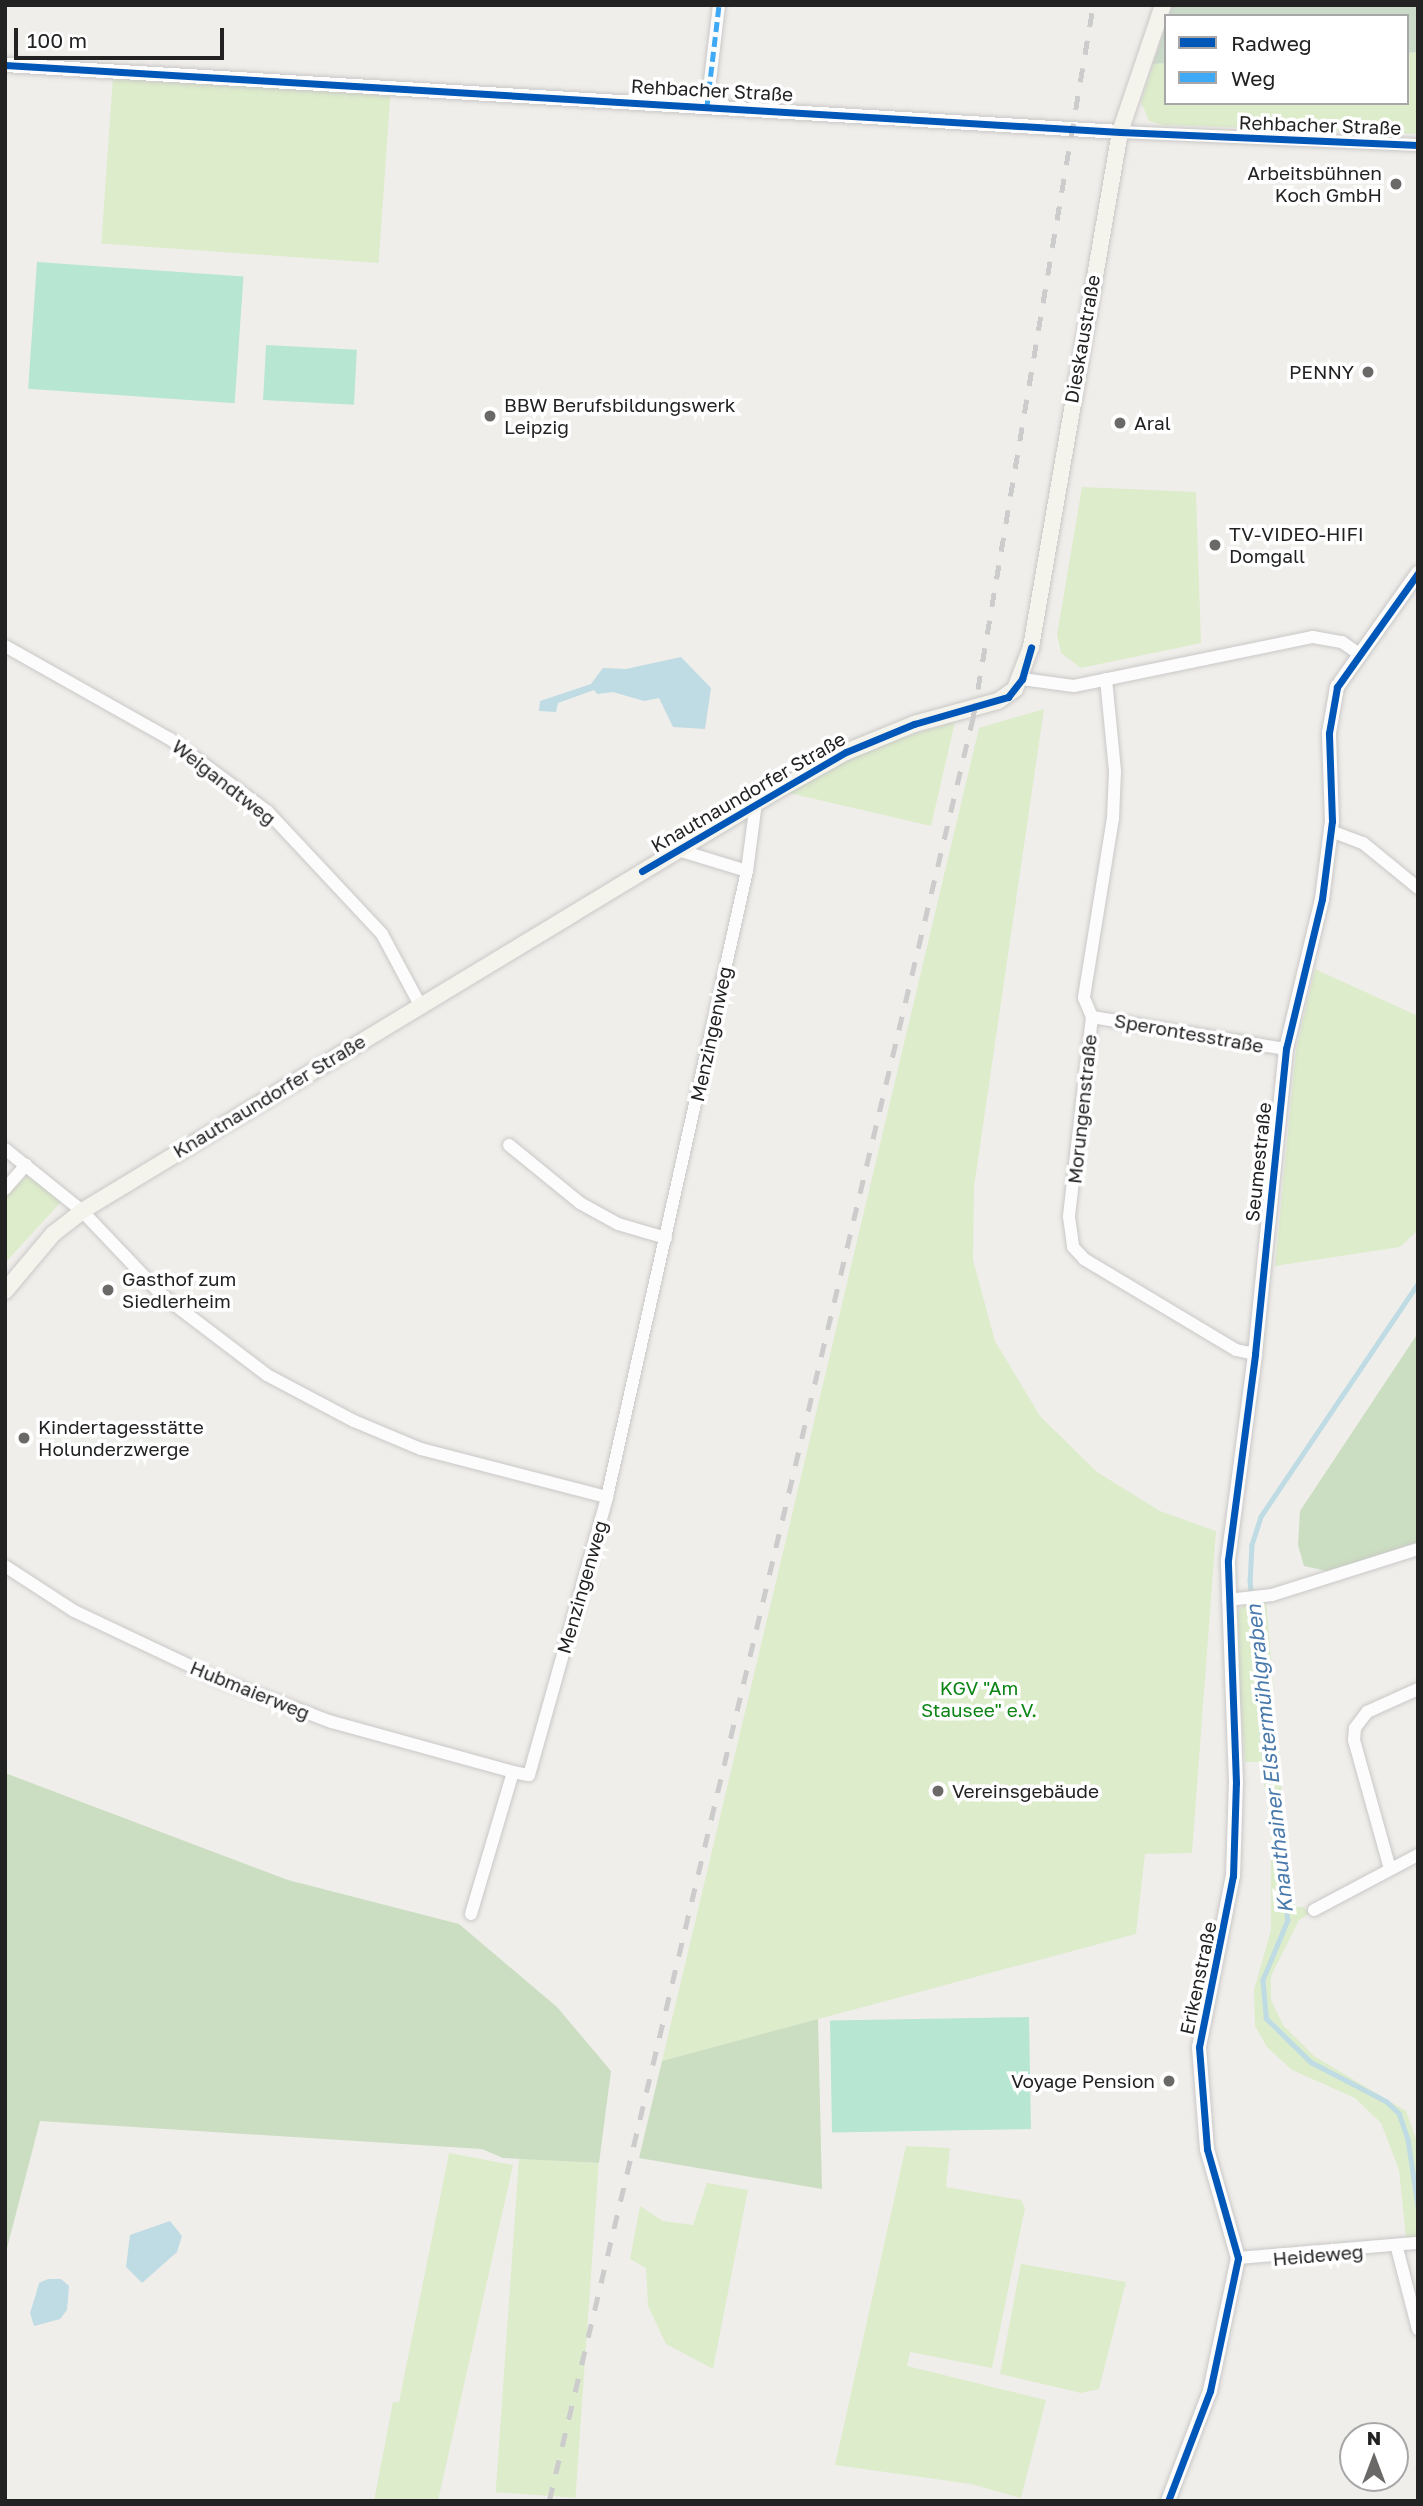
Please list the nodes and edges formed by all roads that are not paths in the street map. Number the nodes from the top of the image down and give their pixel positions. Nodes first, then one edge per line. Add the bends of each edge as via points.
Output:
1 (719, 5) edge
2 (1163, 5) edge
3 (5, 65) edge
4 (707, 106) junction
5 (1120, 132) junction
6 (1418, 145) edge
7 (1418, 573) edge
8 (5, 646) edge
9 (1359, 653) junction
10 (1022, 679) junction
11 (1106, 679) junction
12 (756, 803) junction
13 (1331, 831) junction
14 (678, 850) junction
15 (747, 871) junction
16 (1418, 888) edge
17 (420, 1005) junction
18 (1092, 1017) junction
19 (1286, 1049) junction
20 (509, 1145) dead end
21 (5, 1149) edge
22 (26, 1165) junction
23 (5, 1189) edge
24 (82, 1211) junction
25 (666, 1238) junction
26 (5, 1291) edge
27 (1255, 1354) junction
28 (607, 1497) junction
29 (1418, 1549) edge
30 (5, 1566) edge
31 (1228, 1601) junction
32 (1418, 1689) edge
33 (513, 1772) junction
34 (1236, 1783) joint
35 (1418, 1855) edge
36 (1390, 1869) junction
37 (1314, 1910) dead end
38 (471, 1914) dead end
39 (1416, 2244) edge
40 (1397, 2248) junction
41 (1238, 2258) junction
42 (1418, 2329) edge
43 (1168, 2501) edge

1 - 4 street
2 - 5 main road, Dieskaustraße
3 - 4 street, Rehbacher Straße
4 - 5 street, Rehbacher Straße
5 - 6 street, Rehbacher Straße
5 - 10 main road, Dieskaustraße
7 - 9 street, Seumestraße
8 - 17 street, Weigandtweg via 170,739 267,811 382,934
9 - 11 street via 1342,642 1313,637
9 - 13 street, Seumestraße via 1337,687 1329,733
10 - 11 street via 1058,687
10 - 12 main road, Knautnaundorfer Straße via 998,701 880,738
11 - 18 street, Morungenstraße via 1115,771 1113,818 1084,998
12 - 14 main road, Knautnaundorfer Straße
12 - 15 street, Menzingenweg
13 - 16 street via 1363,843
13 - 19 street, Seumestraße via 1322,899
14 - 15 street
14 - 17 main road, Knautnaundorfer Straße
15 - 25 street, Menzingenweg
17 - 24 main road, Knautnaundorfer Straße
18 - 19 street, Sperontesstraße
18 - 27 street, Morungenstraße via 1069,1217 1073,1247 1084,1259 1236,1350
19 - 27 street, Seumestraße
20 - 25 street via 580,1203 618,1224
21 - 22 street
22 - 23 street
22 - 24 street
24 - 26 main road, Knautnaundorfer Straße via 53,1234
24 - 28 street via 162,1295 267,1375 354,1421 421,1449
25 - 28 street, Menzingenweg
27 - 31 street, Seumestraße via 1232,1514
28 - 33 street, Menzingenweg via 529,1775
29 - 31 street via 1262,1597
30 - 33 street, Hubmaierweg via 74,1611 220,1680 332,1722
31 - 34 street, Seumestraße
32 - 36 street via 1367,1712 1355,1728 1354,1740
33 - 38 street
34 - 41 street, Erikenstraße via 1231,1887 1199,2047 1208,2149
35 - 36 street
36 - 37 street
39 - 40 street, Heideweg
40 - 41 street, Heideweg
40 - 42 street
41 - 43 street, Erikenstraße via 1210,2391

